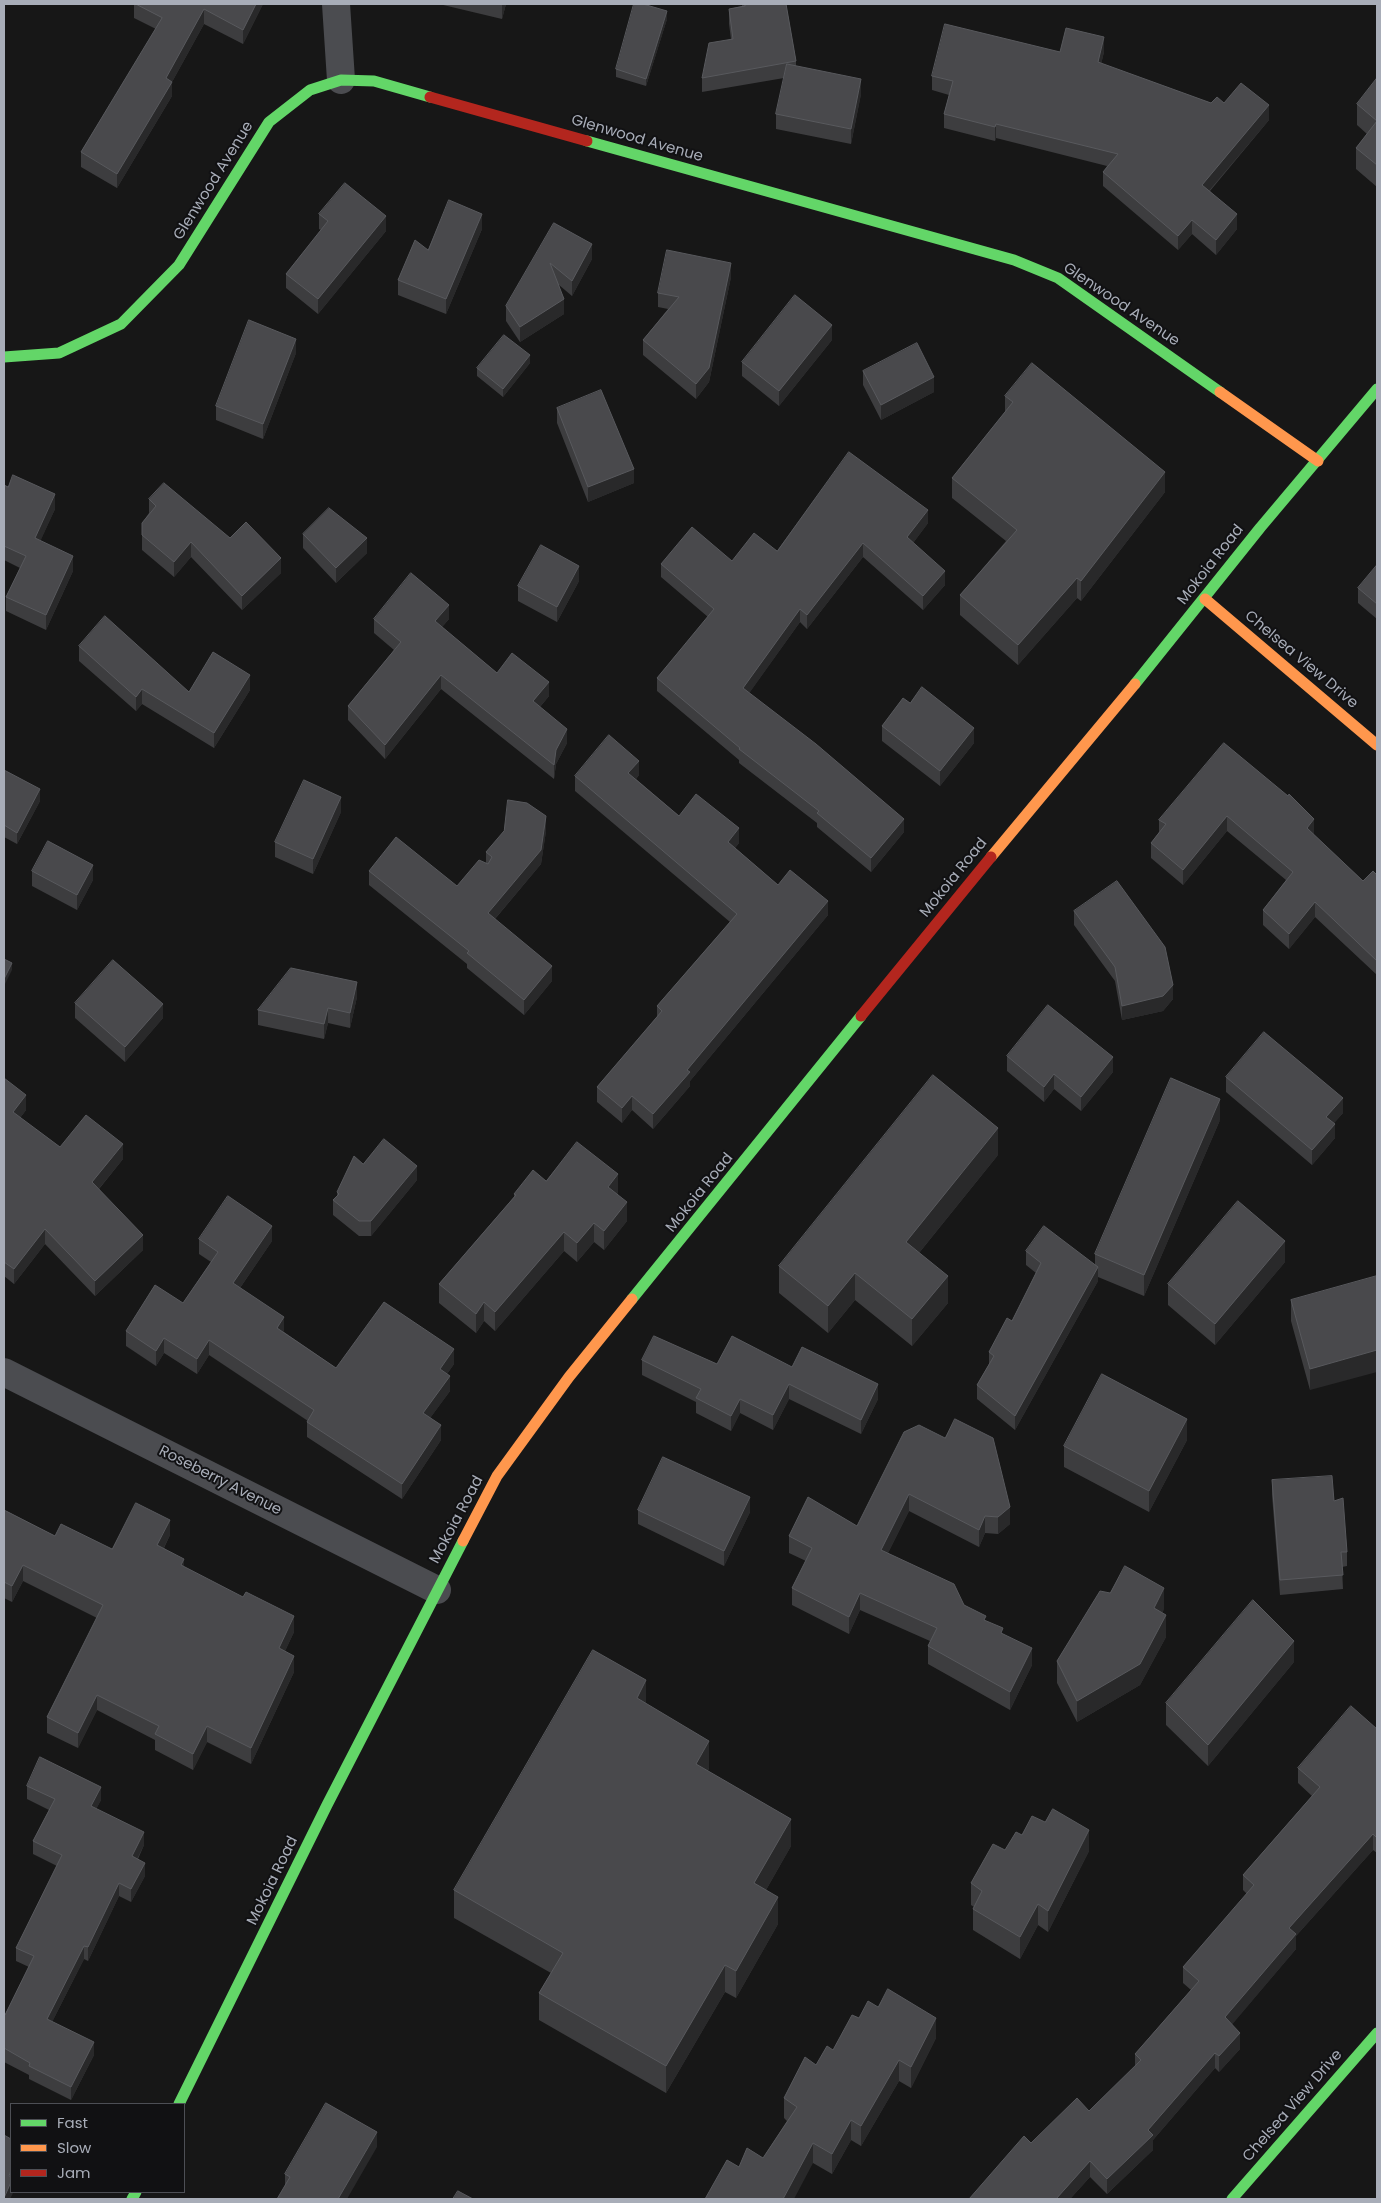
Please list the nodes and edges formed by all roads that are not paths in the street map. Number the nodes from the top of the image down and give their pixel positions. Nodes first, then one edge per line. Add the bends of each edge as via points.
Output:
1 (336, 4) edge
2 (341, 80) junction
3 (4, 357) edge
4 (1377, 389) edge
5 (1318, 461) junction
6 (1204, 599) junction
7 (1377, 745) edge
8 (4, 1372) edge
9 (438, 1590) junction
10 (1377, 2033) edge
11 (179, 2103) edge
12 (1232, 2199) edge

1 - 2 street
2 - 3 main road, Glenwood Avenue via 310,90 269,122 179,265 120,324 59,353
2 - 5 main road, Glenwood Avenue via 374,81 1023,264 1058,278
4 - 5 main road, Mokoia Road
5 - 6 main road, Mokoia Road
6 - 7 main road, Chelsea View Drive
6 - 9 main road, Mokoia Road via 569,1377 497,1476
8 - 9 street, Roseberry Avenue
9 - 11 main road, Mokoia Road
10 - 12 main road, Chelsea View Drive

